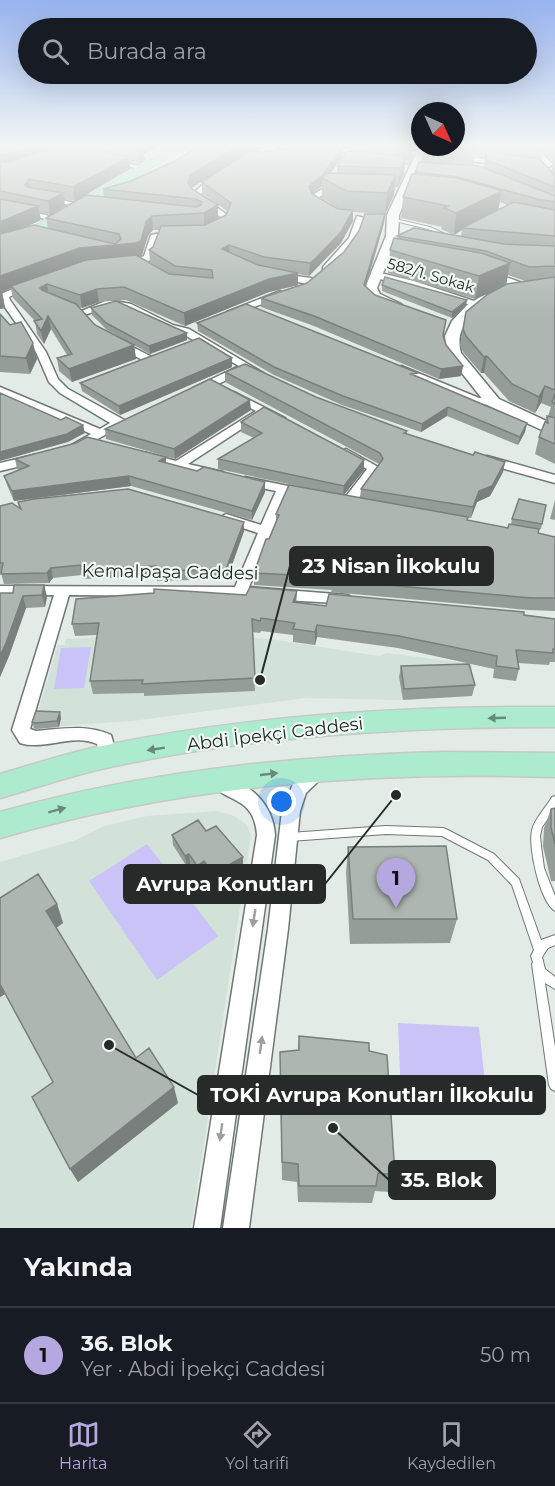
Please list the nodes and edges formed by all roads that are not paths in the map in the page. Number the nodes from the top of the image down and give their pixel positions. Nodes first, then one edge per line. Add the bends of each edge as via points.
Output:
1 (73, 201) edge
2 (87, 201) edge
3 (91, 201) edge
4 (202, 201) edge
5 (316, 201) edge
6 (398, 201) edge
7 (84, 203) junction
8 (0, 208) edge
9 (337, 214) edge
10 (46, 217) junction
11 (361, 218) edge
12 (389, 219) junction
13 (33, 233) junction
14 (51, 237) edge
15 (0, 238) edge
16 (432, 240) edge
17 (451, 240) joint
18 (0, 244) edge
19 (140, 262) junction
20 (113, 265) edge
21 (153, 268) edge
22 (480, 272) edge
23 (270, 275) edge
24 (376, 275) junction
25 (47, 279) edge
26 (311, 281) junction
27 (545, 286) edge
28 (525, 287) junction
29 (478, 304) junction
30 (246, 307) junction
31 (407, 309) edge
32 (80, 314) edge
33 (226, 315) edge
34 (267, 315) edge
35 (102, 334) edge
36 (150, 360) edge
37 (386, 363) edge
38 (245, 367) junction
39 (273, 381) edge
40 (213, 383) junction
41 (0, 390) edge
42 (181, 397) edge
43 (493, 402) junction
44 (263, 410) junction
45 (294, 426) edge
46 (555, 430) edge
47 (93, 436) junction
48 (110, 447) edge
49 (337, 448) edge
50 (63, 451) edge
51 (133, 453) edge
52 (476, 456) edge
53 (45, 457) edge
54 (177, 465) junction
55 (0, 467) edge
56 (555, 479) edge
57 (283, 489) junction
58 (316, 496) edge
59 (368, 507) edge
60 (209, 514) edge
61 (264, 530) junction
62 (63, 590) junction
63 (0, 591) edge
64 (240, 591) junction
65 (365, 602) edge
66 (555, 717) edge
67 (108, 756) junction
68 (555, 765) edge
69 (323, 768) junction
70 (218, 780) junction
71 (0, 786) edge
72 (555, 800) edge
73 (0, 825) edge
74 (277, 836) junction
75 (555, 906) edge
76 (555, 940) edge
77 (539, 949) junction
78 (537, 964) junction
79 (555, 984) edge
80 (555, 1085) edge
81 (207, 1228) edge
82 (236, 1228) edge

1 - 7 street
2 - 7 main road
3 - 7 street
4 - 19 street via 226,217 218,227 154,237 148,258
5 - 9 street
6 - 12 street
7 - 10 main road
7 - 13 main road
8 - 10 street
10 - 15 main road
11 - 26 street via 346,248
12 - 17 lane via 429,228
12 - 24 street via 397,236 392,254
13 - 14 street
13 - 18 main road
16 - 17 street
19 - 20 street
19 - 21 street
22 - 28 street
23 - 26 street
24 - 29 street, 582/1. Sokak
24 - 31 street via 374,296
25 - 47 street via 10,292 5,300 41,352 53,380 123,421
26 - 30 street via 293,292
27 - 28 street
28 - 29 street via 502,289
29 - 43 street via 450,325 451,345
30 - 33 street
30 - 34 street
32 - 38 street via 113,302 128,306 169,327 190,329 195,343
35 - 36 street
37 - 43 street via 477,401
38 - 39 street
38 - 40 street
40 - 42 street
40 - 44 street
41 - 47 street
43 - 46 street
44 - 45 street
44 - 54 street
47 - 48 street
47 - 50 street
49 - 59 street via 374,468 343,502
51 - 54 street
52 - 56 street
53 - 55 street
54 - 57 street
57 - 58 street
57 - 61 street
60 - 61 street
61 - 64 street
62 - 63 street, Kemalpaşa Caddesi
62 - 64 street, Kemalpaşa Caddesi
62 - 67 street via 21,730 26,738 44,740 73,734 97,735 105,740
64 - 65 street, Kemalpaşa Caddesi
66 -> 67 main road, Abdi İpekçi Caddesi via 380,723
67 - 71 main road, Abdi İpekçi Caddesi
68 - 69 main road via 423,763
70 -> 69 main road
69 - 74 street via 299,789
73 -> 70 main road via 103,798
70 - 74 street via 259,807
72 - 75 lane via 549,814 541,820 536,838 546,890
74 - 77 lane via 386,830 443,832 491,857 516,882
74 -> 81 street
82 -> 74 street via 278,928
76 - 77 lane
77 - 78 lane
78 - 79 lane
78 - 80 lane

